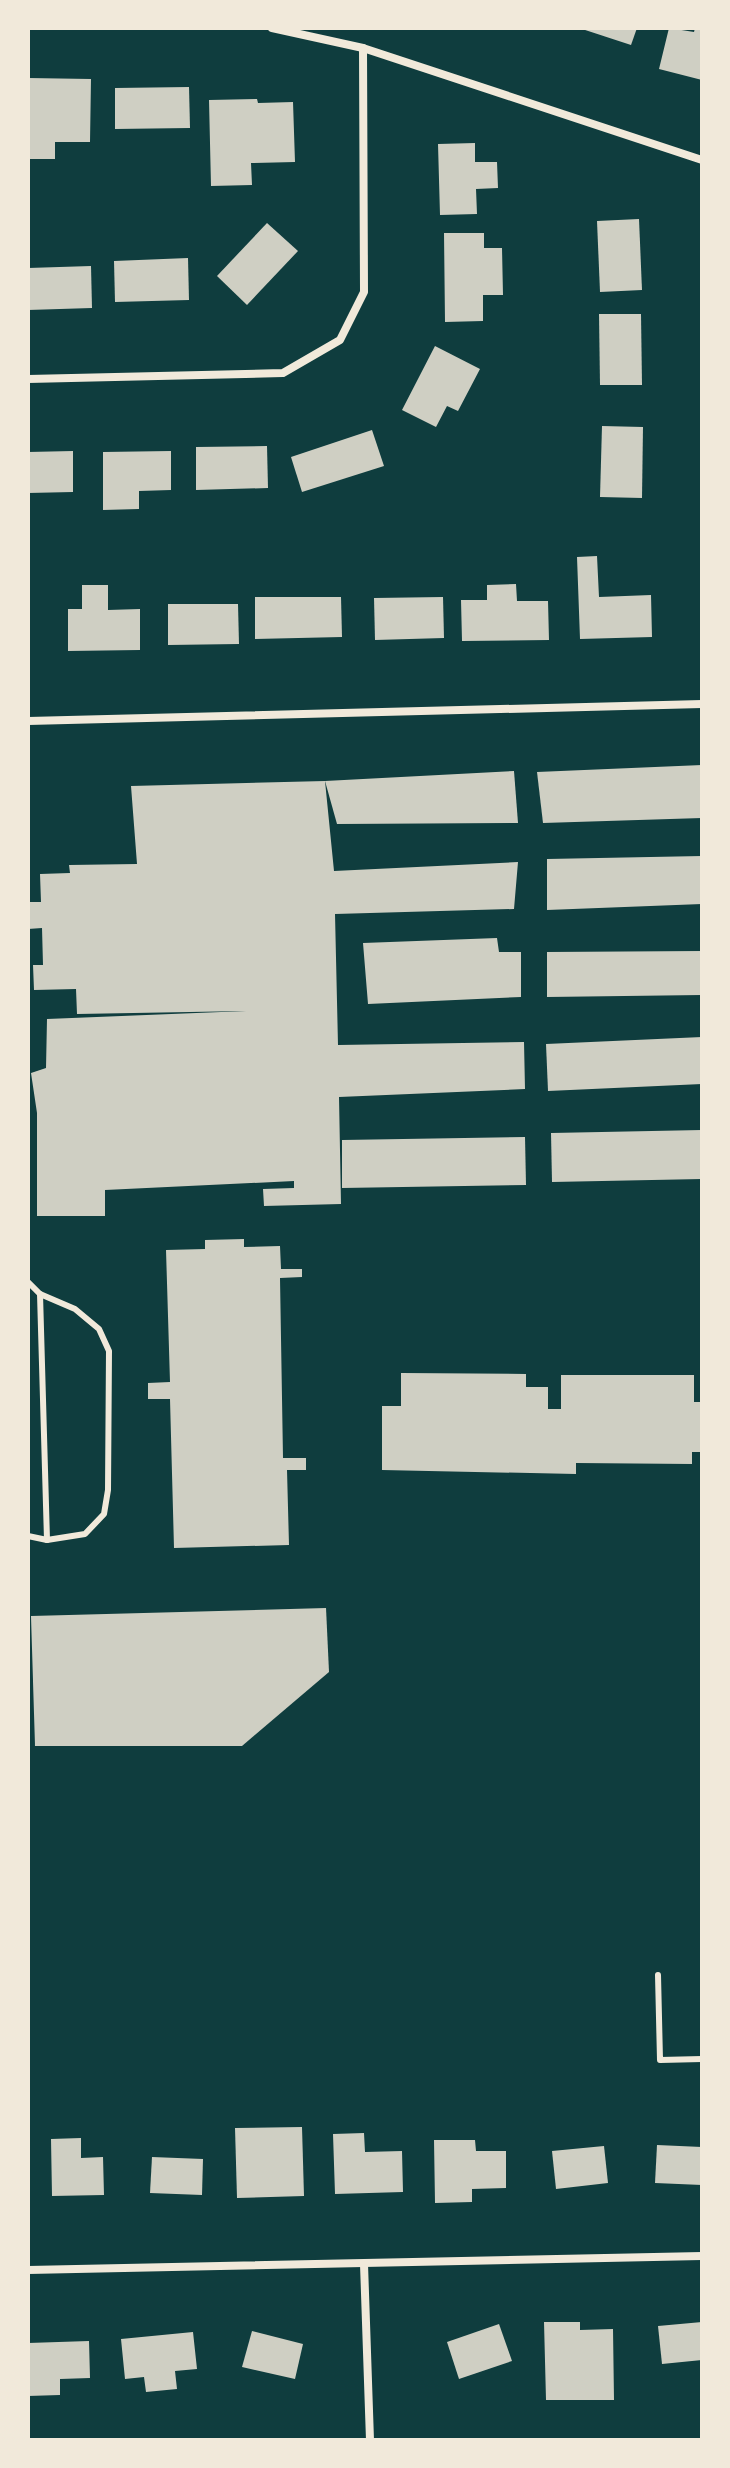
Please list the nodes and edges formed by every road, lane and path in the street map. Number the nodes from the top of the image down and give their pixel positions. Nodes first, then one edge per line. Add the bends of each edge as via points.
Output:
1 (272, 28) edge
2 (363, 48) junction
3 (702, 160) edge
4 (28, 379) edge
5 (702, 704) edge
6 (28, 721) edge
7 (28, 1282) edge
8 (40, 1294) junction
9 (28, 1536) edge
10 (47, 1540) junction
11 (658, 1975) dead end
12 (702, 2059) edge
13 (702, 2256) edge
14 (364, 2264) junction
15 (28, 2270) edge
16 (370, 2440) edge

1 - 2 street
2 - 3 street
2 - 4 street via 364,292 340,340 283,373
5 - 6 street
7 - 8 lane
8 - 10 lane
8 - 10 lane via 75,1309 99,1329 109,1351 104,1514 85,1534
9 - 10 lane
11 - 12 lane via 660,2060
13 - 14 street
14 - 15 street
14 - 16 street

